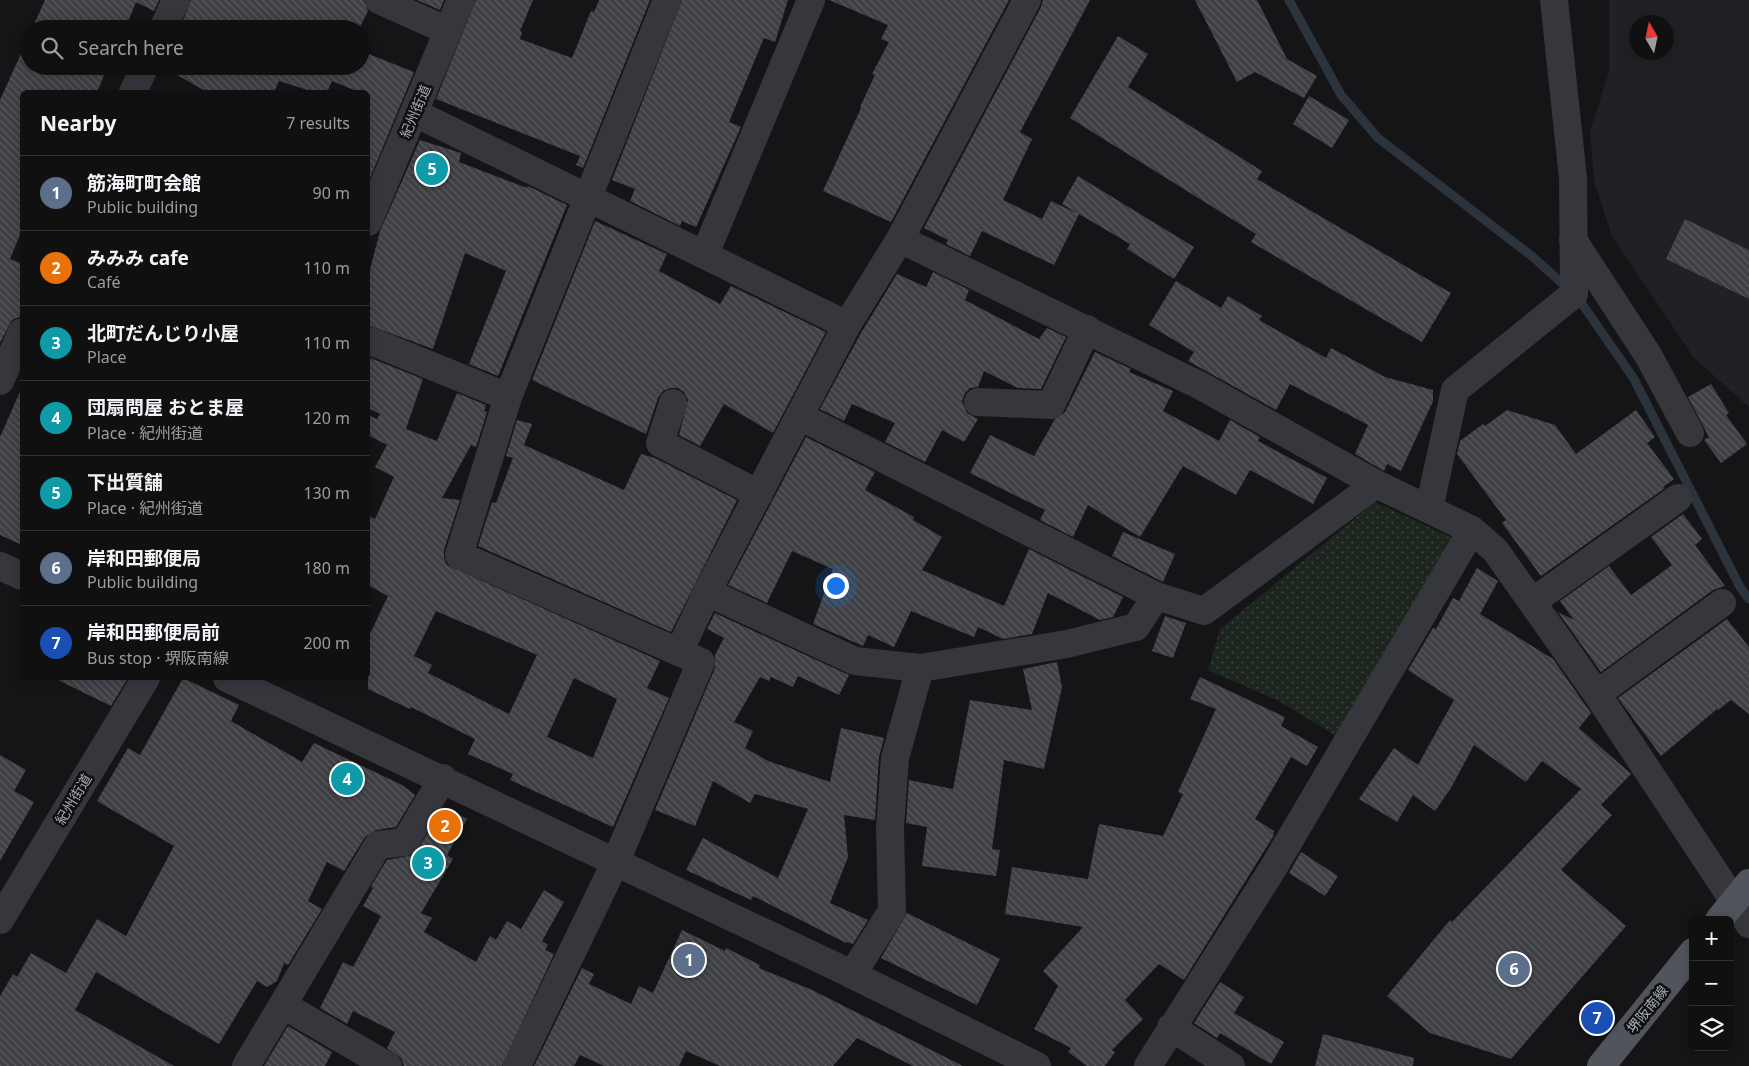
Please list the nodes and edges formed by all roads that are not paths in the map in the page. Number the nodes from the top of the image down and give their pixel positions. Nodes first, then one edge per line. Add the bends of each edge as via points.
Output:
1 (176, 0) edge
2 (379, 0) edge
3 (461, 0) edge
4 (667, 0) edge
5 (811, 0) edge
6 (1027, 0) edge
7 (1554, 0) edge
8 (167, 20) edge
9 (448, 31) junction
10 (141, 75) edge
11 (134, 90) edge
12 (415, 113) junction
13 (587, 198) junction
14 (370, 217) edge
15 (900, 239) junction
16 (1573, 240) junction
17 (704, 254) junction
18 (847, 325) junction
19 (1087, 329) junction
20 (20, 336) edge
21 (370, 341) edge
22 (0, 381) edge
23 (508, 397) junction
24 (978, 402) dead end
25 (673, 403) dead end
26 (799, 416) junction
27 (1690, 433) dead end
28 (1376, 484) junction
29 (759, 494) junction
30 (1678, 498) dead end
31 (1429, 509) junction
32 (1472, 530) junction
33 (0, 566) edge
34 (20, 575) edge
35 (707, 592) junction
36 (1156, 596) junction
37 (1532, 602) junction
38 (1722, 602) dead end
39 (679, 652) junction
40 (920, 668) junction
41 (145, 680) edge
42 (230, 680) edge
43 (1597, 694) junction
44 (443, 778) junction
45 (616, 861) junction
46 (1734, 901) edge
47 (0, 920) edge
48 (1749, 924) edge
49 (1689, 957) edge
50 (852, 975) junction
51 (283, 1006) junction
52 (1171, 1027) junction
53 (246, 1066) edge
54 (388, 1066) edge
55 (517, 1066) edge
56 (1037, 1066) edge
57 (1148, 1066) edge
58 (1230, 1066) edge
59 (1600, 1066) edge

1 - 8 street
2 - 9 street
3 - 9 street, 紀州街道
4 - 13 street
5 - 17 street
6 - 15 street
7 - 16 street via 1573,178
9 - 12 street, 紀州街道
10 - 11 street
12 - 13 street
12 - 14 street, 紀州街道
13 - 17 street
13 - 23 street
15 - 18 street
15 - 19 street
16 - 27 street via 1648,355
16 - 31 street via 1574,294 1455,390
17 - 18 street
18 - 26 street
19 - 24 street via 1050,405
19 - 28 street via 1203,387
20 - 22 street
21 - 23 street
23 - 39 street via 459,555
25 - 29 street via 660,443
26 - 29 street
26 - 36 street
28 - 31 street
28 - 36 street via 1204,611
29 - 35 street
30 - 37 street
31 - 32 street
32 - 37 street via 1495,550
32 - 52 street via 1272,870
33 - 34 street
35 - 39 street
35 - 40 street via 855,662
36 - 40 street via 1136,627 1067,644
37 - 43 street
38 - 43 street
39 - 45 street via 701,662
40 - 50 street via 895,758 890,828 892,912
41 - 47 street, 紀州街道
42 - 44 street
43 - 46 street
44 - 45 street
44 - 51 street via 405,842 378,845
45 - 50 street
45 - 55 street
46 - 48 street
49 - 59 main road, 堺阪南線
50 - 56 street
51 - 53 street
51 - 54 street
52 - 57 street
52 - 58 street

